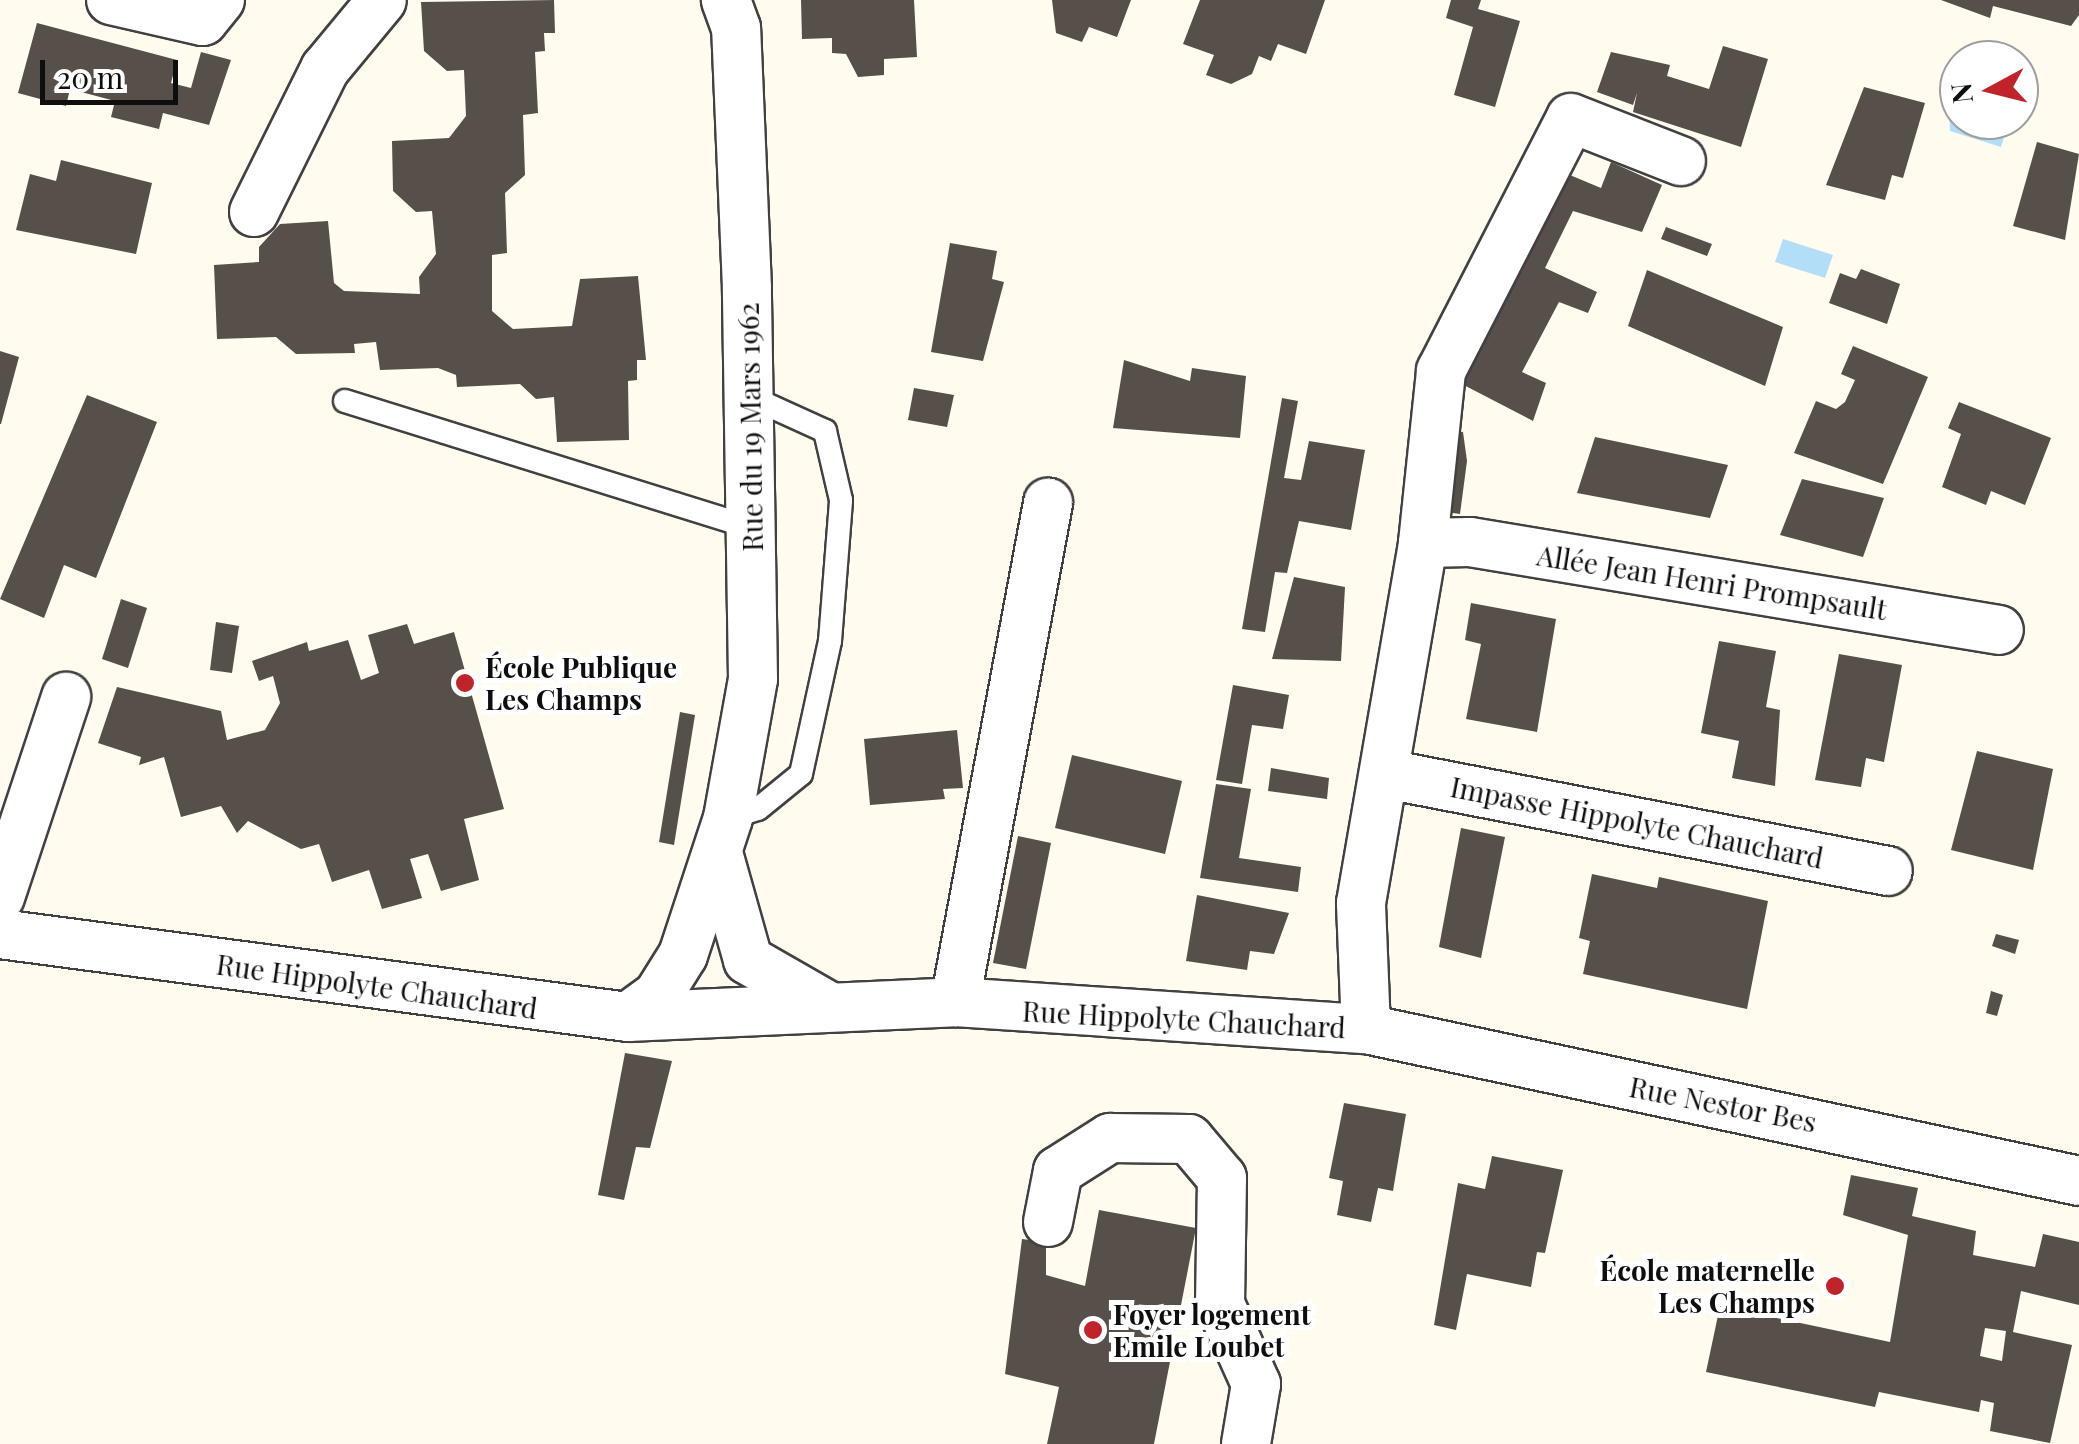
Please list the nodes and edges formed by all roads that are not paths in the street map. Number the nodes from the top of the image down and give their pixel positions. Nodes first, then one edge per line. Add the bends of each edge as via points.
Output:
1 (112, 0) edge
2 (220, 0) edge
3 (382, 0) edge
4 (726, 0) edge
5 (1681, 161) dead end
6 (254, 212) dead end
7 (750, 397) junction
8 (346, 401) dead end
9 (1048, 503) dead end
10 (752, 528) junction
11 (1423, 543) junction
12 (1999, 630) dead end
13 (66, 697) dead end
14 (1386, 774) junction
15 (723, 835) junction
16 (1888, 871) dead end
17 (0, 898) edge
18 (0, 934) edge
19 (955, 1002) junction
20 (856, 1008) junction
21 (628, 1017) junction
22 (1366, 1029) junction
23 (2079, 1181) edge
24 (1048, 1222) dead end
25 (1246, 1444) edge

1 - 2 street via 203,21
3 - 6 street via 325,70
4 - 7 street, Rue du 19 Mars 1962 via 736,28
5 - 11 street, Rue Hippolyte Chauchard via 1570,118 1440,370
7 - 10 street, Rue du 19 Mars 1962
7 - 15 lane via 825,431 841,500 830,642 801,774
8 - 10 lane
9 - 19 street
10 - 15 street, Rue du 19 Mars 1962 via 753,679
11 - 12 street, Allée Jean Henri Prompsault via 1470,542
11 - 14 street, Rue Hippolyte Chauchard
13 - 17 street
14 - 16 street, Impasse Hippolyte Chauchard
14 - 22 street, Rue Hippolyte Chauchard via 1361,903
15 - 20 street, Rue du 19 Mars 1962 via 748,960 790,992
15 - 21 street, Rue du 19 Mars 1962 via 682,955 658,995
18 - 21 street, Rue Hippolyte Chauchard
19 - 20 street, Rue Hippolyte Chauchard
19 - 22 street, Rue Hippolyte Chauchard
20 - 21 street, Rue Hippolyte Chauchard
22 - 23 street, Rue Nestor Bes
24 - 25 street via 1058,1170 1110,1138 1189,1138 1222,1178 1228,1241 1220,1304 1256,1384

